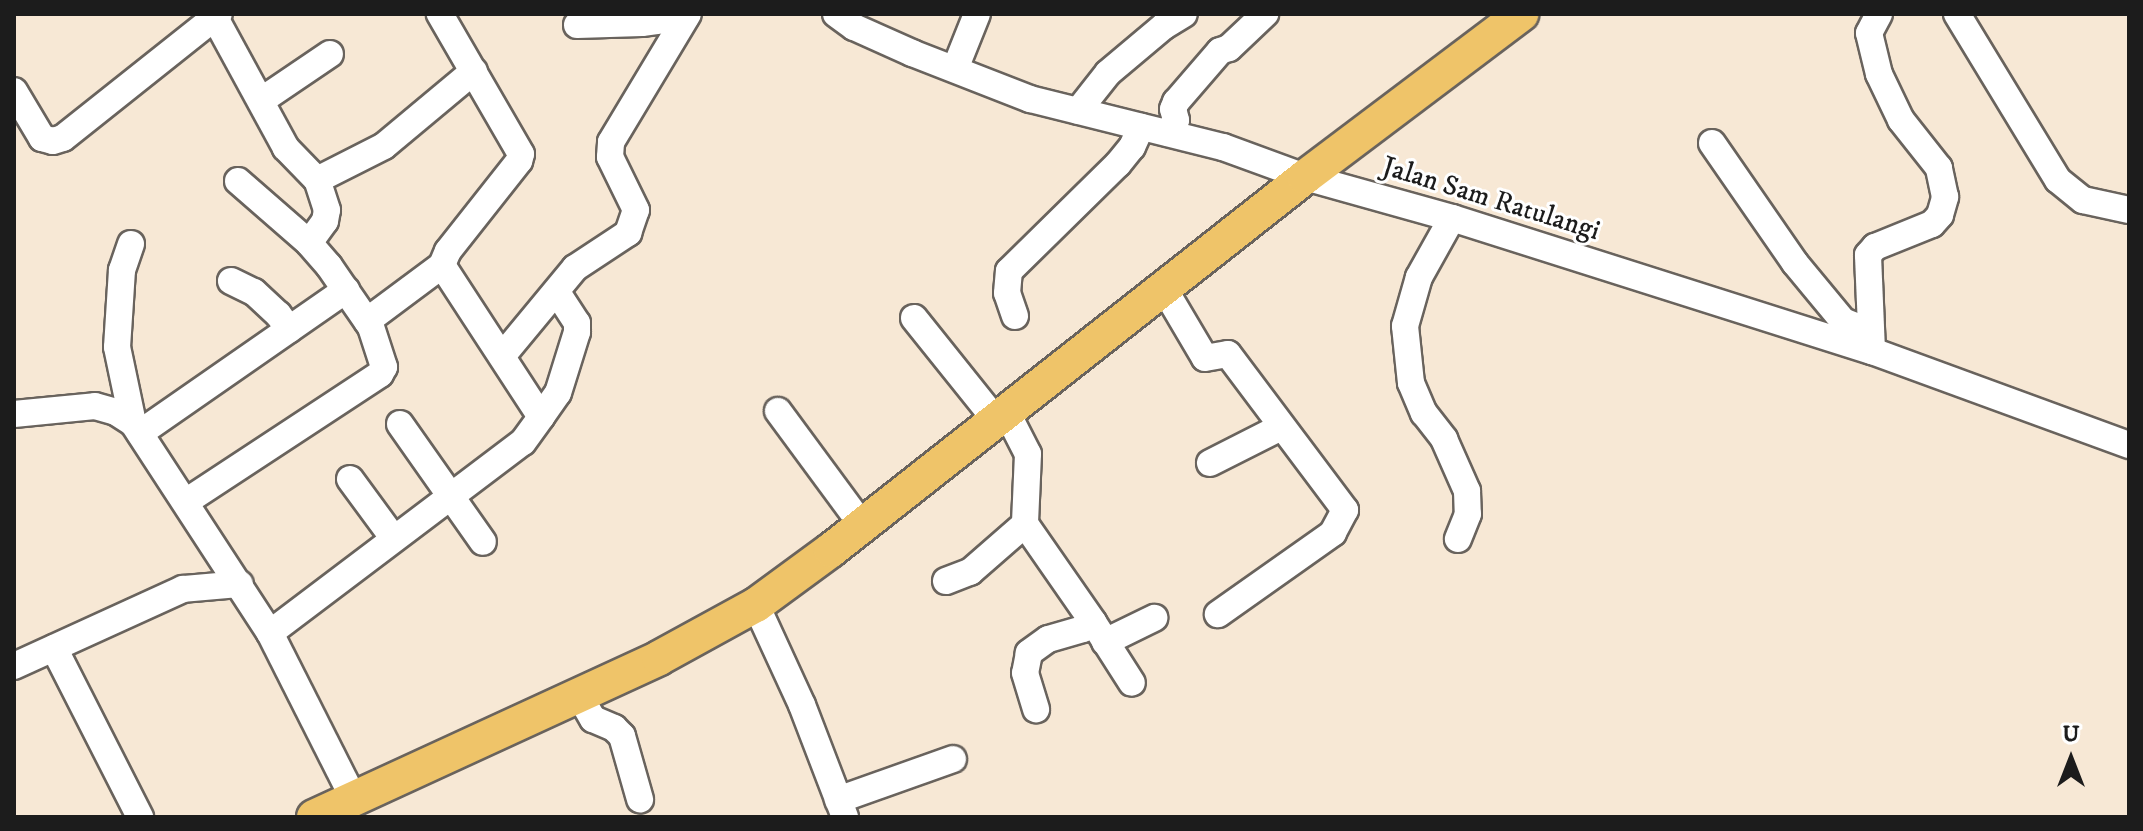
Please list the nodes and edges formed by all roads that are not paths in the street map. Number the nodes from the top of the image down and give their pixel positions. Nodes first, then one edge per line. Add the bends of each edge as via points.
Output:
1 (440, 14) edge
2 (836, 14) edge
3 (977, 14) edge
4 (1265, 14) edge
5 (1521, 14) edge
6 (1879, 14) edge
7 (1957, 14) edge
8 (216, 15) edge
9 (687, 15) edge
10 (1172, 17) edge
11 (577, 25) dead end
12 (330, 54) dead end
13 (955, 69) junction
14 (474, 71) junction
15 (14, 91) edge
16 (262, 100) junction
17 (1078, 111) junction
18 (1141, 127) junction
19 (1168, 133) junction
20 (1712, 143) dead end
21 (1305, 177) junction
22 (317, 180) junction
23 (238, 181) dead end
24 (2129, 210) edge
25 (1452, 218) junction
26 (309, 243) junction
27 (131, 244) dead end
28 (442, 265) junction
29 (231, 281) dead end
30 (1163, 287) junction
31 (346, 290) junction
32 (557, 292) junction
33 (1015, 316) dead end
34 (914, 318) dead end
35 (367, 321) junction
36 (289, 329) junction
37 (1871, 342) junction
38 (503, 355) junction
39 (778, 411) dead end
40 (14, 414) edge
41 (1000, 415) junction
42 (541, 417) junction
43 (400, 424) dead end
44 (1281, 427) junction
45 (137, 428) junction
46 (2129, 445) edge
47 (1210, 463) dead end
48 (350, 479) dead end
49 (449, 498) junction
50 (187, 501) junction
51 (1025, 524) junction
52 (862, 525) junction
53 (394, 539) junction
54 (1458, 539) dead end
55 (483, 542) dead end
56 (946, 581) dead end
57 (240, 584) junction
58 (756, 605) junction
59 (1218, 614) dead end
60 (1154, 618) dead end
61 (1099, 632) junction
62 (270, 633) junction
63 (54, 648) junction
64 (14, 666) edge
65 (1132, 683) dead end
66 (579, 695) junction
67 (1036, 709) dead end
68 (953, 759) dead end
69 (354, 799) junction
70 (640, 799) dead end
71 (841, 809) edge
72 (140, 817) edge
73 (314, 817) edge

1 - 14 street
2 - 13 street, Jalan Sam Ratulangi via 854,27
3 - 13 street
4 - 19 street via 1220,51 1176,102 1176,120
5 - 21 main road
6 - 37 street via 1869,33 1879,74 1901,120 1939,168 1945,197 1932,224 1875,247 1868,255
7 - 24 street via 2058,180 2083,200
8 - 15 street via 63,138 42,138
8 - 16 street
9 - 11 street
9 - 32 street via 611,142 610,157 636,210 628,233 575,268
10 - 17 street via 1108,73
12 - 16 street
13 - 17 street, Jalan Sam Ratulangi via 1030,99
14 - 22 street via 384,146
14 - 28 street via 521,154
16 - 22 street via 286,148
17 - 18 street, Jalan Sam Ratulangi
18 - 19 street, Jalan Sam Ratulangi
18 - 33 street via 1118,164 1009,271 1007,293
19 - 21 street, Jalan Sam Ratulangi
20 - 37 street via 1795,263 1843,321
21 - 25 street, Jalan Sam Ratulangi
21 - 30 main road
22 - 26 street via 327,210
23 - 26 street
25 - 37 street, Jalan Sam Ratulangi
25 - 54 street via 1419,277 1405,326 1411,383 1467,491 1468,514
26 - 31 street
27 - 45 street via 122,270 117,347
28 - 35 street
28 - 38 street
29 - 36 street via 254,292
30 - 41 main road
30 - 44 street via 1205,358 1228,354
31 - 35 street
31 - 36 street
32 - 38 street
32 - 42 street via 577,323 577,332 558,393
34 - 41 street
35 - 50 street via 384,360 380,374
36 - 45 street
37 - 46 street, Jalan Sam Ratulangi
38 - 42 street
39 - 52 street
40 - 45 street via 95,406 116,412
41 - 51 street via 1028,454
41 - 52 main road
42 - 49 street via 523,442
43 - 49 street
44 - 47 street
44 - 59 street via 1344,505 1345,515 1333,533
45 - 50 street
48 - 53 street
49 - 53 street
49 - 55 street
50 - 57 street
51 - 56 street via 970,572
51 - 61 street
52 - 58 main road
53 - 62 street
57 - 62 street
57 - 63 street via 183,589
58 - 66 main road
58 - 71 street
60 - 61 street
61 - 65 street
61 - 67 street via 1083,629 1048,639 1029,653 1025,673
62 - 69 street
63 - 64 street
63 - 72 street
66 - 69 main road
66 - 70 street via 593,719 619,731
68 - 71 street
69 - 73 main road

